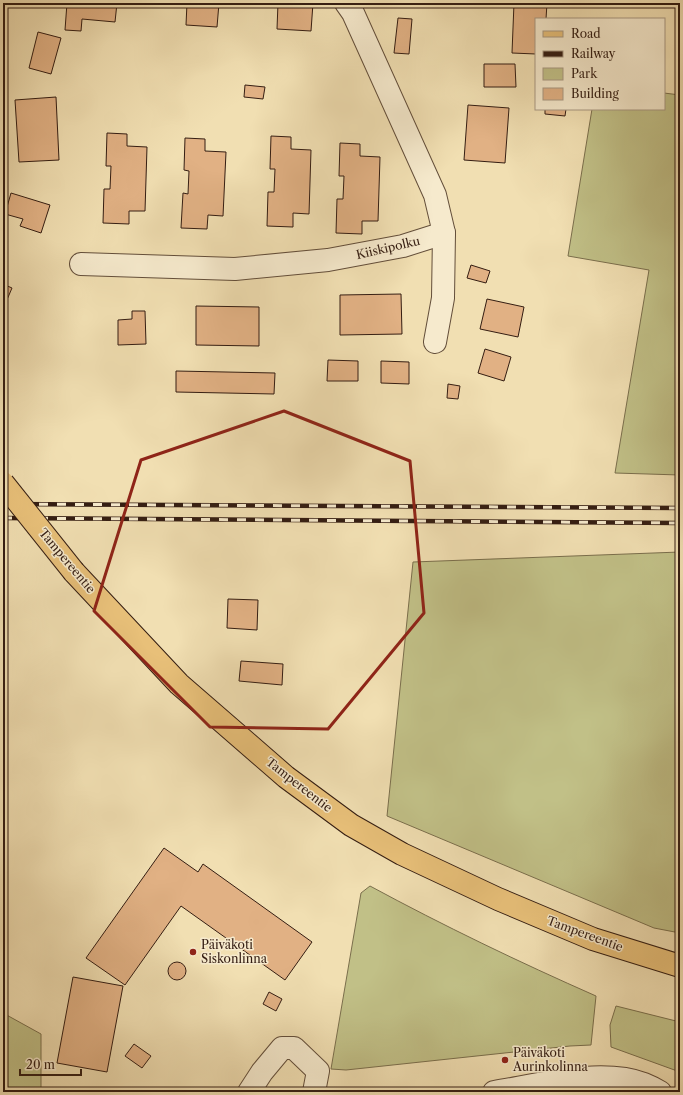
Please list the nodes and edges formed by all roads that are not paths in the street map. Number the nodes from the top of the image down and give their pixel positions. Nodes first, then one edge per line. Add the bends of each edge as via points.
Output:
1 (346, 3) edge
2 (444, 233) junction
3 (80, 264) dead end
4 (435, 342) dead end
5 (3, 483) edge
6 (680, 966) edge
7 (249, 1092) edge
8 (314, 1092) edge
9 (494, 1092) edge
10 (660, 1092) edge

1 - 2 street via 353,13 435,195
2 - 3 street, Kiiskipolku via 403,246 328,260 235,269
2 - 4 street via 443,298
5 - 6 main road, Tampereentie, bridge via 74,572 179,684 286,777 351,825 402,854 498,900 593,939
7 - 8 street via 282,1048 294,1048 318,1071
9 - 10 street via 578,1078 611,1077 644,1083

